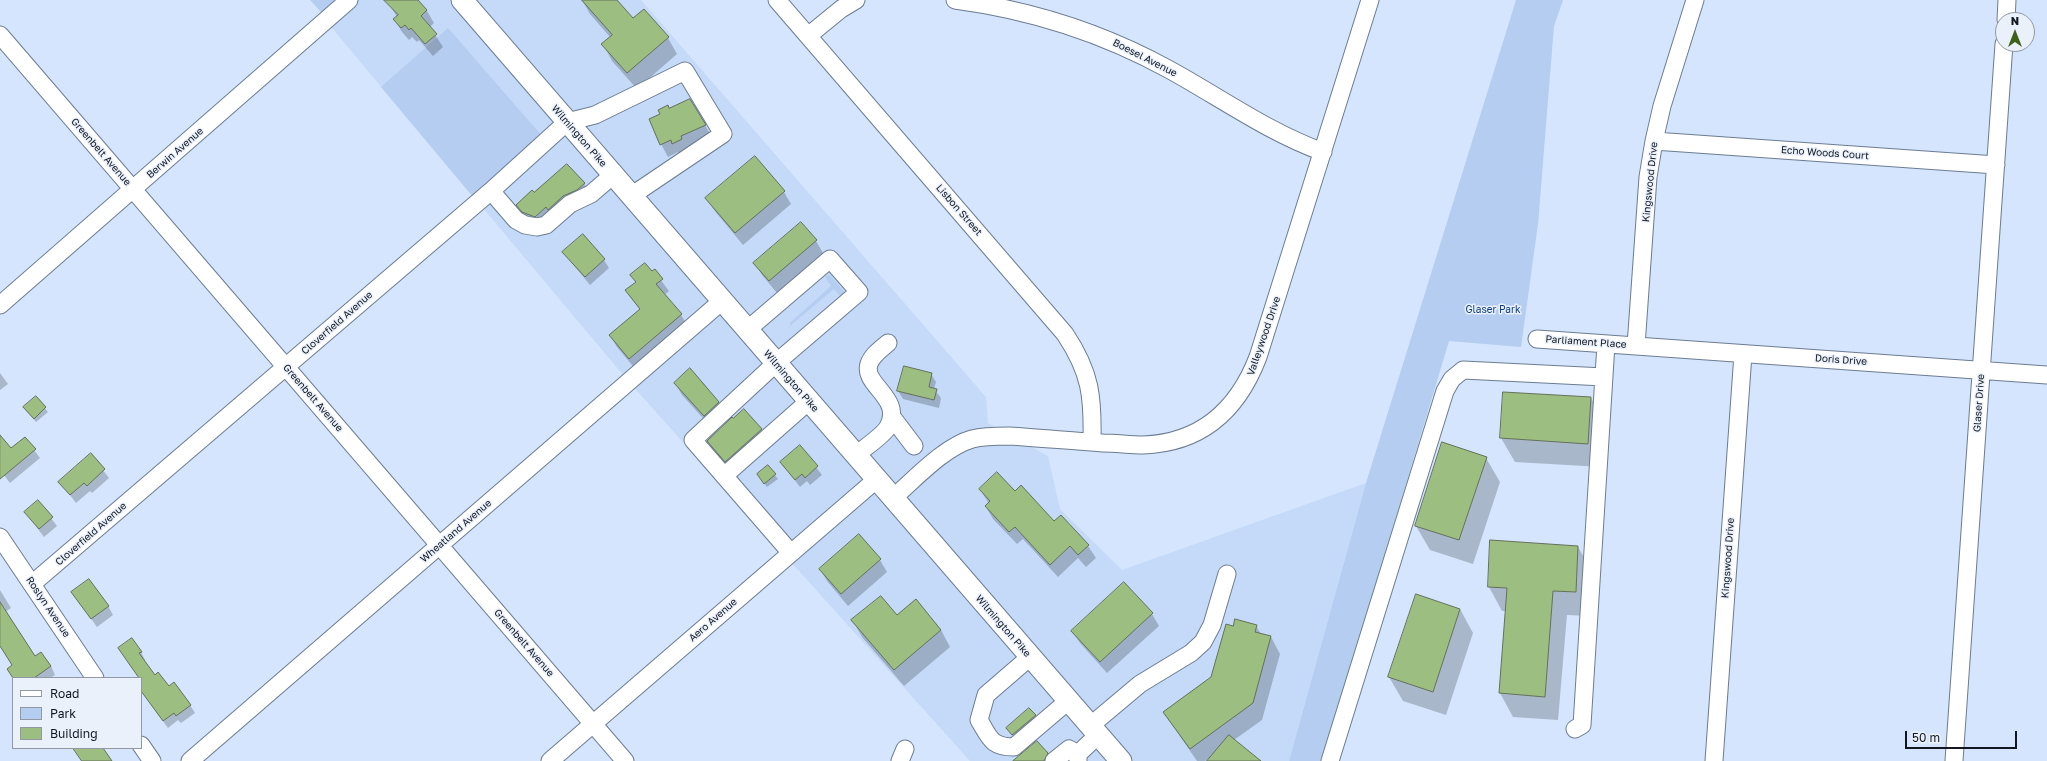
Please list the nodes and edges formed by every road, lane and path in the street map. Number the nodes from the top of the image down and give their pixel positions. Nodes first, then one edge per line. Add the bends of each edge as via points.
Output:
1 (349, 0) edge
2 (462, 0) edge
3 (777, 0) edge
4 (856, 0) edge
5 (955, 0) edge
6 (1370, 0) edge
7 (1695, 0) edge
8 (2007, 0) edge
9 (2006, 12) edge
10 (0, 35) edge
11 (808, 36) junction
12 (2003, 52) edge
13 (567, 122) junction
14 (1654, 140) junction
15 (1322, 152) junction
16 (1996, 165) junction
17 (613, 175) junction
18 (133, 189) junction
19 (491, 191) junction
20 (632, 196) junction
21 (722, 301) junction
22 (0, 305) edge
23 (747, 330) junction
24 (1537, 339) dead end
25 (888, 343) dead end
26 (1606, 344) junction
27 (1636, 346) junction
28 (1743, 354) junction
29 (776, 363) junction
30 (286, 367) junction
31 (1981, 369) junction
32 (2047, 374) edge
33 (1604, 377) junction
34 (809, 401) junction
35 (892, 417) junction
36 (1092, 442) junction
37 (914, 446) dead end
38 (856, 455) junction
39 (724, 476) junction
40 (877, 478) junction
41 (893, 498) junction
42 (0, 537) edge
43 (440, 546) junction
44 (791, 553) junction
45 (1227, 574) dead end
46 (32, 584) junction
47 (1030, 657) junction
48 (94, 677) edge
49 (1068, 701) junction
50 (593, 724) junction
51 (1575, 729) dead end
52 (1094, 730) junction
53 (142, 746) edge
54 (1068, 757) edge
55 (152, 761) edge
56 (190, 761) edge
57 (550, 761) edge
58 (625, 761) edge
59 (1121, 761) edge
60 (1330, 761) edge
61 (1714, 761) edge
62 (1954, 761) edge

1 - 18 street, Berwin Avenue
2 - 13 main road, Wilmington Pike
3 - 11 street, Lisbon Street
4 - 11 street
5 - 15 street, Boesel Avenue via 1041,16 1122,45 1248,116
6 - 15 street, Valleywood Drive
7 - 14 street, Kingswood Drive
8 - 9 street
10 - 18 street, Greenbelt Avenue
11 - 36 street, Lisbon Street via 1065,334 1076,351 1089,383 1093,411
12 - 16 street, Glaser Drive
13 - 17 main road, Wilmington Pike
13 - 19 street, Cloverfield Avenue
13 - 20 street via 595,115 685,71 723,134
14 - 16 street, Echo Woods Court
14 - 27 street, Kingswood Drive via 1648,177
15 - 36 street, Valleywood Drive via 1258,357 1250,378 1225,413 1208,426 1167,442 1143,445
16 - 31 street, Glaser Drive
17 - 19 street via 591,194 570,204 546,225 537,227 525,226 516,220
17 - 20 main road, Wilmington Pike
18 - 22 street, Berwin Avenue
18 - 30 street, Greenbelt Avenue
19 - 30 street, Cloverfield Avenue
20 - 21 main road, Wilmington Pike
21 - 23 main road, Wilmington Pike
21 - 43 street, Wheatland Avenue
23 - 29 main road, Wilmington Pike
23 - 29 street via 830,259 859,292
24 - 26 street, Parliament Place
25 - 35 street via 875,355 869,365 869,374 891,405
26 - 27 street, Parliament Place
26 - 33 street
27 - 28 street, Doris Drive
28 - 31 street, Doris Drive
28 - 61 street, Kingswood Drive
29 - 34 main road, Wilmington Pike
29 - 39 street via 693,440
30 - 43 street, Greenbelt Avenue
30 - 46 street, Cloverfield Avenue
31 - 32 street, Doris Drive
31 - 62 street, Glaser Drive
33 - 51 street via 1582,725
33 - 60 street via 1463,370 1452,379 1443,398
34 - 38 main road, Wilmington Pike
34 - 39 street
35 - 37 street
35 - 38 street via 888,428
36 - 41 street, Valleywood Drive via 1009,436 972,439 951,448
38 - 40 main road, Wilmington Pike
39 - 44 street
40 - 41 main road, Wilmington Pike
40 - 44 street, Aero Avenue
41 - 47 main road, Wilmington Pike
42 - 46 street, Roslyn Avenue
43 - 50 street, Greenbelt Avenue
43 - 56 street, Wheatland Avenue
44 - 50 street, Aero Avenue
45 - 52 street via 1212,625 1204,642 1191,653 1140,684
46 - 48 street, Roslyn Avenue
47 - 49 main road, Wilmington Pike
47 - 49 street via 986,695 979,720 993,743 1014,747
49 - 52 main road, Wilmington Pike
50 - 57 street, Aero Avenue
50 - 58 street, Greenbelt Avenue
52 - 54 street
52 - 59 main road, Wilmington Pike
53 - 55 street

